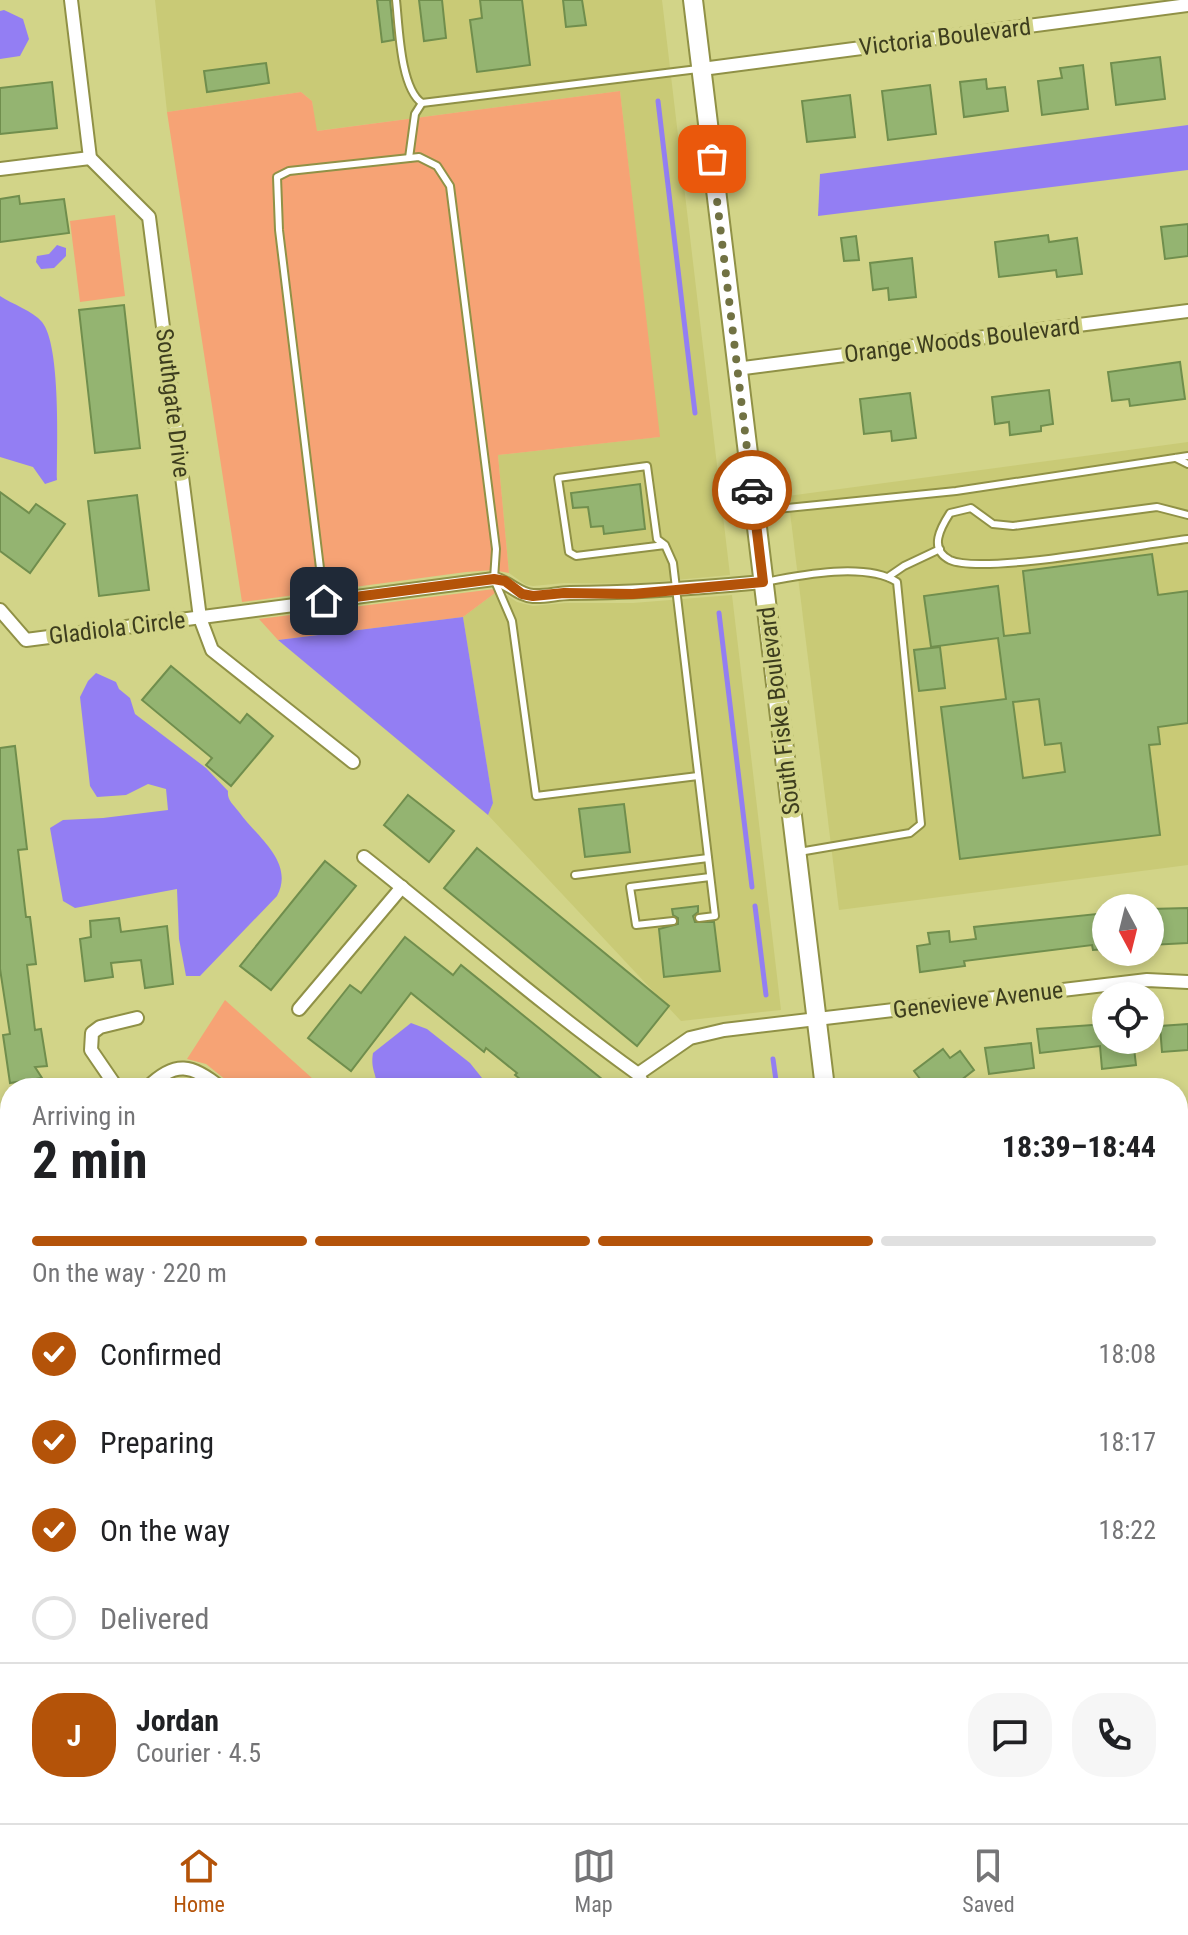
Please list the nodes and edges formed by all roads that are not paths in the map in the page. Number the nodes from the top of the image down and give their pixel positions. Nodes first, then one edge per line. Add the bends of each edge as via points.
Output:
1 (71, 0) edge
2 (396, 0) edge
3 (693, 0) edge
4 (1188, 5) edge
5 (702, 69) junction
6 (422, 103) junction
7 (90, 158) junction
8 (409, 158) junction
9 (0, 169) edge
10 (1188, 311) edge
11 (736, 369) junction
12 (1188, 456) edge
13 (1176, 458) junction
14 (1188, 464) edge
15 (754, 512) junction
16 (1188, 515) edge
17 (1188, 539) edge
18 (665, 545) junction
19 (940, 549) junction
20 (888, 577) junction
21 (494, 579) junction
22 (763, 582) junction
23 (676, 590) junction
24 (324, 601) junction
25 (0, 610) edge
26 (200, 618) junction
27 (353, 762) dead end
28 (698, 776) junction
29 (796, 852) junction
30 (364, 857) dead end
31 (708, 858) junction
32 (575, 875) dead end
33 (710, 877) junction
34 (402, 887) junction
35 (699, 918) dead end
36 (673, 921) dead end
37 (1188, 982) edge
38 (299, 1009) dead end
39 (137, 1018) dead end
40 (816, 1020) junction
41 (638, 1074) junction
42 (109, 1078) edge
43 (157, 1078) edge
44 (208, 1078) edge
45 (640, 1078) edge
46 (824, 1078) edge

1 - 7 street
2 - 6 lane via 405,73 414,98
3 - 5 main road, South Fiske Boulevard
4 - 5 street, Victoria Boulevard
5 - 6 lane
5 - 11 main road, South Fiske Boulevard
6 - 8 lane via 415,114
7 - 9 street
7 - 26 street, Southgate Drive via 149,217
8 - 21 lane via 437,166 450,186 496,549
8 - 24 lane via 289,171 277,177
10 - 11 street, Orange Woods Boulevard
11 - 15 main road, South Fiske Boulevard
12 - 13 lane
13 - 14 lane
13 - 15 lane via 956,491
15 - 22 main road, South Fiske Boulevard
16 - 19 lane via 1157,507 1013,526 993,524 971,508 950,513 939,529
17 - 19 lane via 969,565 950,560
18 - 18 lane via 657,539 647,466 558,478 569,552 576,556
18 - 23 lane
19 - 20 lane
20 - 22 lane via 853,572
20 - 29 lane via 897,582 921,824 910,833
21 - 23 street via 533,596
21 - 24 street
21 - 28 lane via 512,621 536,796
22 - 23 street
22 - 29 main road, South Fiske Boulevard
23 - 28 lane
24 - 26 street
25 - 26 street, Gladiola Circle via 26,640
26 - 27 street, Southgate Drive via 212,650
28 - 31 lane
29 - 40 main road, South Fiske Boulevard
30 - 34 street
31 - 32 lane
31 - 33 lane
33 - 35 lane via 715,916
33 - 36 lane via 630,887 636,925
34 - 38 street
34 - 41 street via 538,1000
37 - 40 street, Genevieve Avenue via 1147,980
39 - 42 street via 92,1033 91,1050
40 - 41 street, Genevieve Avenue via 690,1038
40 - 46 main road, South Fiske Boulevard
41 - 45 street
43 - 44 street via 179,1069

